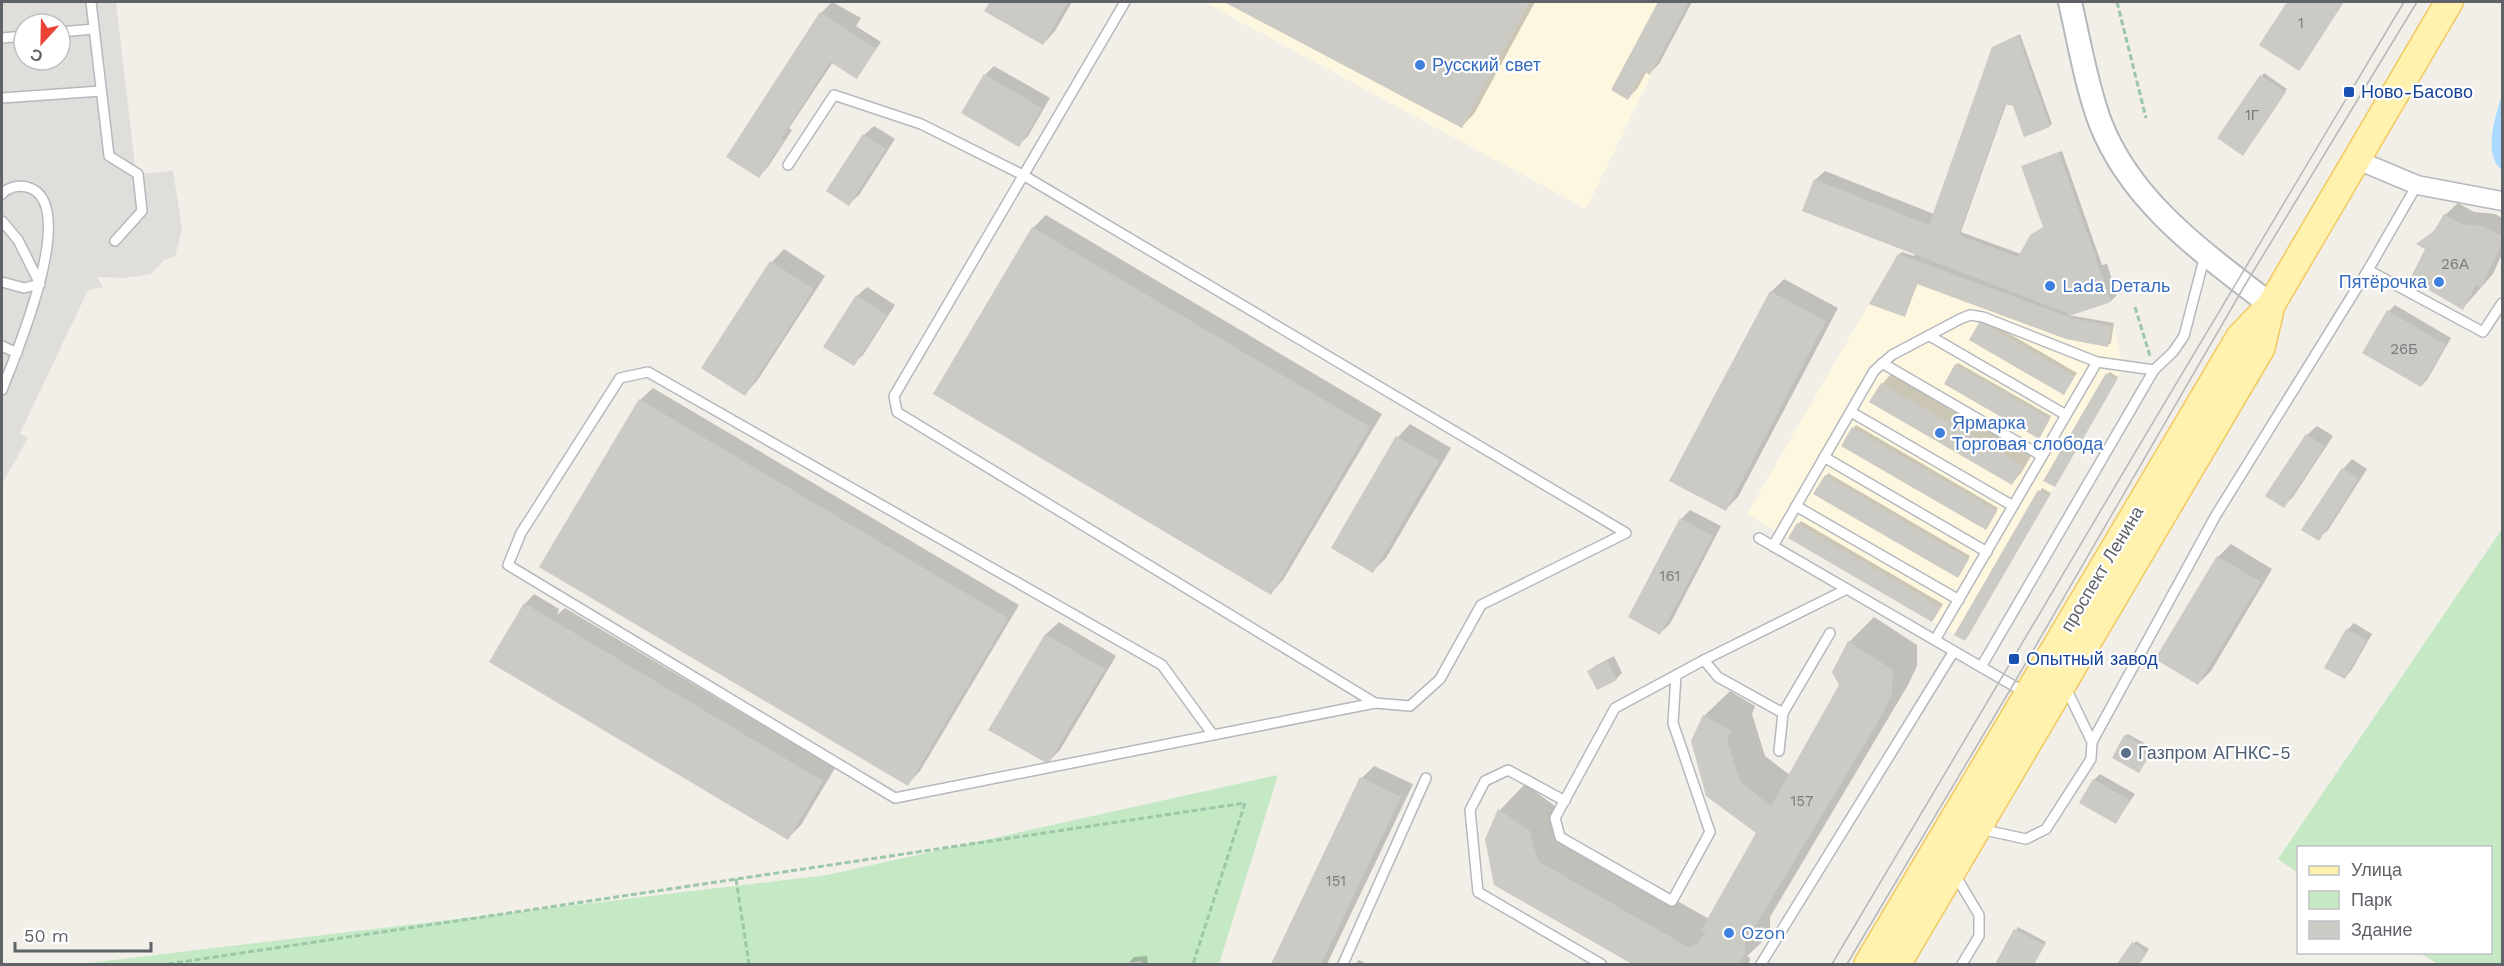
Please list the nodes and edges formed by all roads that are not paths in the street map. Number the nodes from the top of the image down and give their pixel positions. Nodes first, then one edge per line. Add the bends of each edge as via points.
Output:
1 (91, 2) edge
2 (1125, 2) edge
3 (2070, 2) edge
4 (2449, 2) edge
5 (94, 29) junction
6 (72, 31) edge
7 (101, 91) junction
8 (2, 98) edge
9 (2355, 159) junction
10 (788, 165) dead end
11 (1023, 175) junction
12 (2418, 184) junction
13 (2, 194) edge
14 (2502, 201) edge
15 (2, 221) edge
16 (115, 241) dead end
17 (2205, 253) junction
18 (2368, 270) junction
19 (2, 282) edge
20 (40, 284) junction
21 (2502, 303) edge
22 (2271, 305) junction
23 (1930, 336) junction
24 (2, 346) edge
25 (17, 353) junction
26 (2097, 362) junction
27 (1882, 363) junction
28 (2154, 370) junction
29 (2, 390) edge
30 (1851, 412) junction
31 (2066, 415) junction
32 (2043, 456) junction
33 (1824, 458) junction
34 (1796, 506) junction
35 (2013, 506) junction
36 (1759, 538) dead end
37 (1773, 546) junction
38 (1987, 552) junction
39 (1847, 589) junction
40 (1959, 600) junction
41 (1830, 633) dead end
42 (1935, 640) junction
43 (1954, 651) junction
44 (1704, 660) junction
45 (1981, 667) junction
46 (1676, 675) junction
47 (2064, 682) junction
48 (2039, 701) junction
49 (1375, 703) junction
50 (1783, 713) junction
51 (1213, 735) junction
52 (2092, 742) junction
53 (1779, 751) dead end
54 (1426, 778) dead end
55 (1564, 801) junction
56 (1978, 829) junction
57 (1952, 870) junction
58 (1343, 964) edge
59 (1601, 964) edge
60 (1761, 964) edge
61 (1868, 964) edge
62 (1898, 964) edge
63 (1962, 964) edge

1 - 5 lane
2 - 11 lane
3 - 17 street via 2100,122 2121,164 2148,202
4 - 9 main road, проспект Ленина
5 - 6 lane
5 - 7 lane
7 - 8 lane
7 - 16 lane via 109,156 138,174 142,211
9 - 12 street
9 - 22 main road, проспект Ленина
10 - 11 lane via 834,95 921,124
11 - 49 lane via 894,396 897,412
11 - 49 lane via 1626,533 1481,605 1440,679 1410,706
12 - 14 street
12 - 18 lane
13 - 20 lane via 20,186 36,189 44,200 49,242
15 - 20 lane via 18,240
17 - 22 street
17 - 28 lane via 2184,336
18 - 21 lane via 2483,332
18 - 52 lane via 2216,515
19 - 20 lane via 24,288
20 - 25 lane
22 - 47 main road, проспект Ленина via 2261,348
22 - 48 main road, проспект Ленина via 2240,337
23 - 26 lane via 1960,319 1976,315
23 - 27 lane
23 - 31 lane
24 - 25 lane
25 - 29 lane
26 - 28 lane
26 - 31 lane
27 - 30 lane
27 - 32 lane
28 - 45 lane
30 - 33 lane
30 - 35 lane
31 - 32 lane
32 - 35 lane
33 - 34 lane
33 - 38 lane
34 - 37 lane
34 - 40 lane
35 - 38 lane
36 - 37 lane
37 - 39 lane
38 - 40 lane
39 - 42 lane
39 - 44 lane
40 - 42 lane
41 - 50 lane
42 - 43 lane
43 - 45 lane
43 - 60 lane
44 - 46 lane
44 - 50 lane via 1718,677
45 - 48 lane
46 - 55 lane via 1615,708
46 - 55 lane via 1673,723 1710,832 1672,901 1560,837 1555,818
47 - 48 main road, проспект Ленина
47 - 52 lane
48 - 56 main road, проспект Ленина
48 - 61 main road, проспект Ленина
49 - 51 lane
50 - 53 lane
51 - 51 lane via 895,798 508,565 521,533 620,378 648,372 1162,664
52 - 56 lane via 2091,759 2046,830 2026,839
54 - 58 lane
55 - 59 lane via 1508,770 1485,781 1470,810 1478,892
56 - 57 main road, проспект Ленина
57 - 62 main road, проспект Ленина
57 - 63 lane via 1979,915 1978,936

